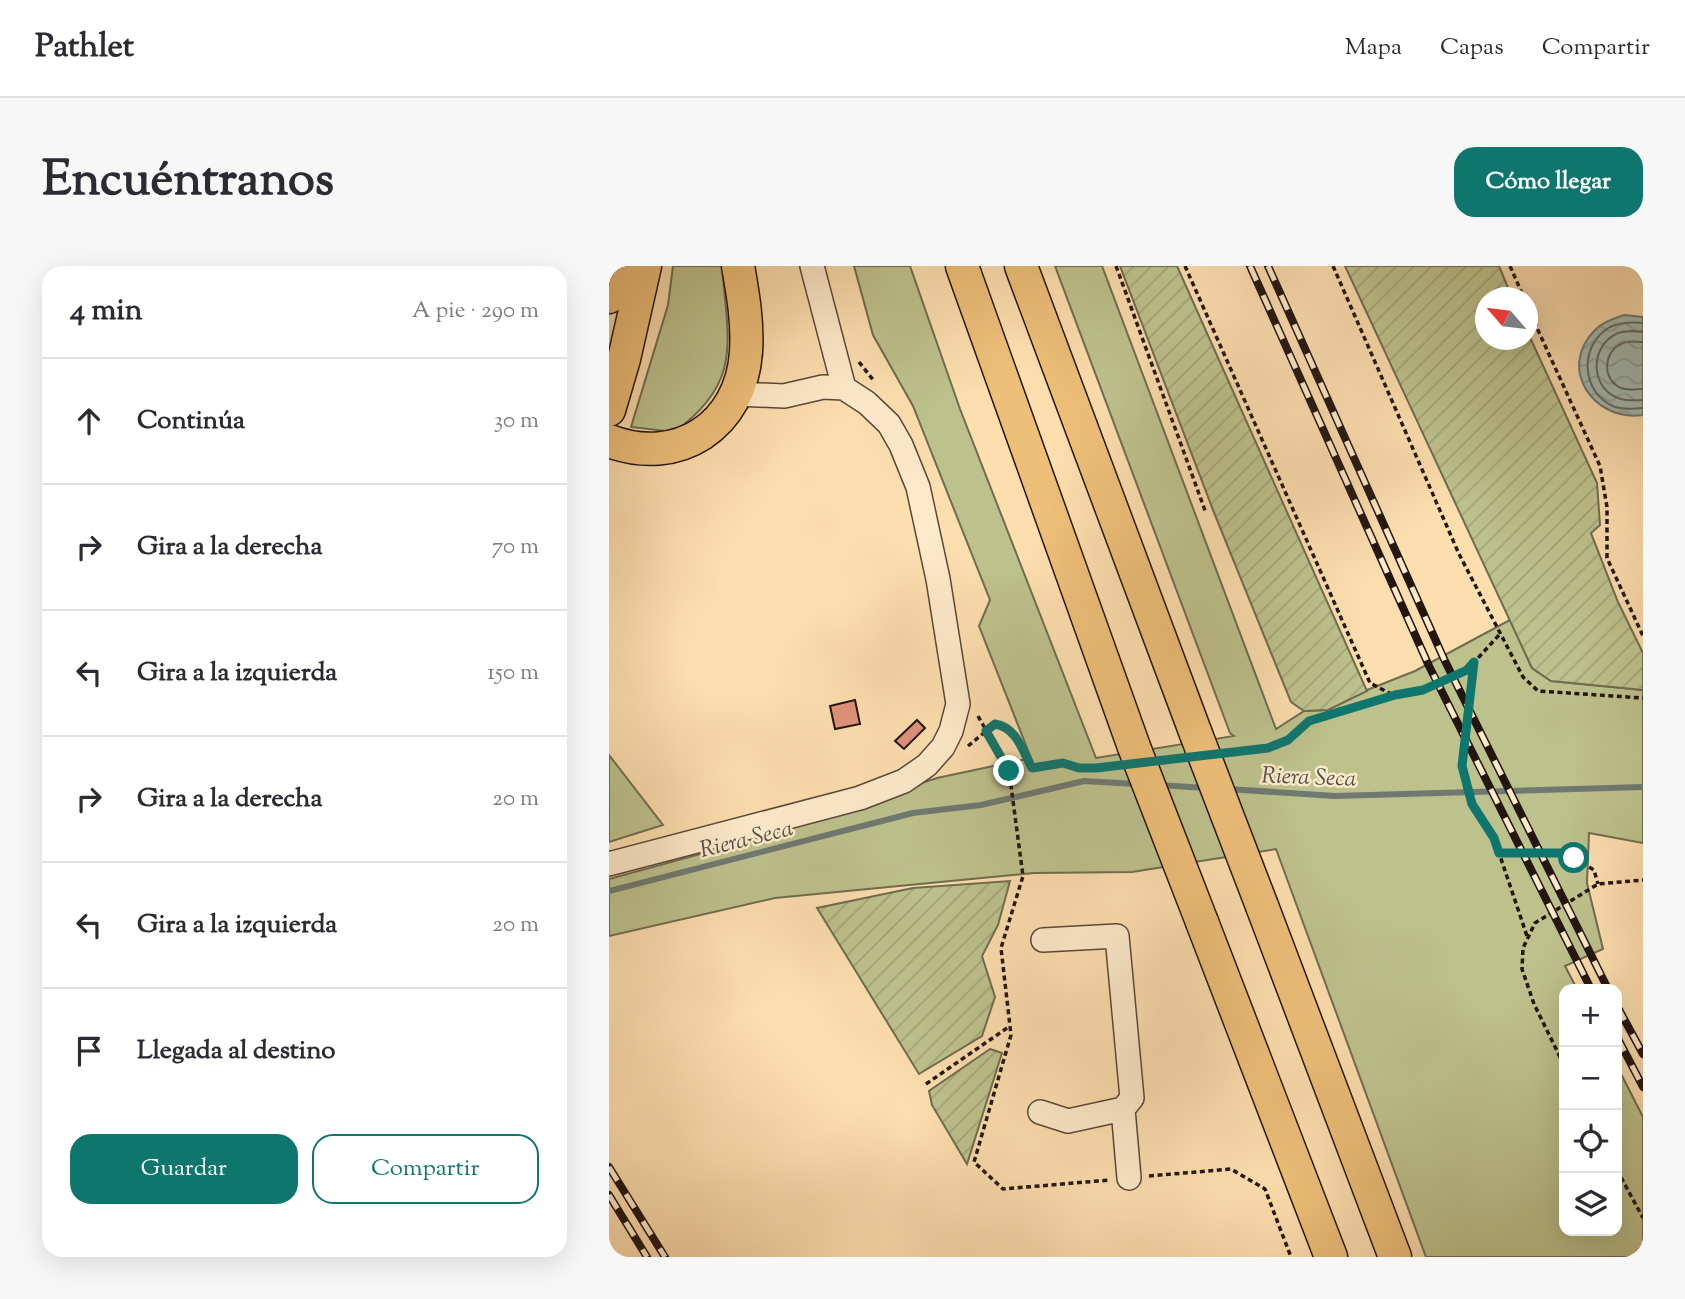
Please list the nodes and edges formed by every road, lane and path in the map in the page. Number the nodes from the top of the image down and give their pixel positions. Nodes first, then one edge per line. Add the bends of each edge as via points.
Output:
1 (616, 266) edge
2 (645, 266) edge
3 (738, 266) edge
4 (812, 266) edge
5 (962, 266) edge
6 (1021, 266) edge
7 (1116, 266) edge
8 (1185, 266) edge
9 (1333, 266) edge
10 (1510, 266) edge
11 (1519, 287) edge
12 (609, 297) edge
13 (1538, 328) edge
14 (844, 388) junction
15 (735, 394) junction
16 (609, 410) edge
17 (609, 440) edge
18 (1206, 513) dead end
19 (1500, 634) junction
20 (1643, 636) edge
21 (1474, 662) junction
22 (1395, 695) junction
23 (1643, 698) edge
24 (958, 704) junction
25 (986, 731) junction
26 (1221, 755) dead end
27 (1129, 756) junction
28 (934, 757) junction
29 (1499, 853) junction
30 (609, 864) edge
31 (1023, 876) dead end
32 (1643, 880) edge
33 (1598, 884) junction
34 (1528, 939) junction
35 (1043, 940) dead end
36 (1010, 1026) dead end
37 (1559, 1055) edge
38 (926, 1084) dead end
39 (1123, 1108) junction
40 (1040, 1112) dead end
41 (1619, 1173) edge
42 (1129, 1178) dead end
43 (1643, 1218) edge
44 (1331, 1257) edge
45 (1395, 1257) edge

1 - 12 highway
2 - 16 highway
3 - 15 highway via 746,353
4 - 14 street
5 - 27 highway
6 - 45 highway, bridge
7 - 18 path
8 - 22 path via 1370,683
9 - 19 path via 1459,554
10 - 11 path
13 - 20 path via 1600,466 1607,507 1607,558
14 - 15 street via 823,387 784,396
14 - 24 street via 889,424 918,487
15 - 17 highway via 708,429 678,446 644,450
19 - 21 path
19 - 23 path via 1523,677 1538,691
21 - 22 path via 1467,670 1423,690
21 - 29 path via 1462,766 1472,804
22 - 26 path via 1309,721 1288,740 1268,748
24 - 25 path via 978,716
24 - 28 street via 951,731
25 - 27 path via 995,724 1011,731 1032,768 1063,763 1079,768
25 - 28 path via 951,755
25 - 31 path via 1009,771
27 - 44 highway, bridge via 1202,922
28 - 30 street via 904,781 860,798
29 - 33 path via 1560,853 1594,870
29 - 34 path
32 - 33 path
33 - 34 path via 1535,923
34 - 37 path via 1522,969
35 - 39 street via 1117,936 1132,1098
36 - 38 path
39 - 40 street via 1068,1121
39 - 42 street
41 - 43 path

